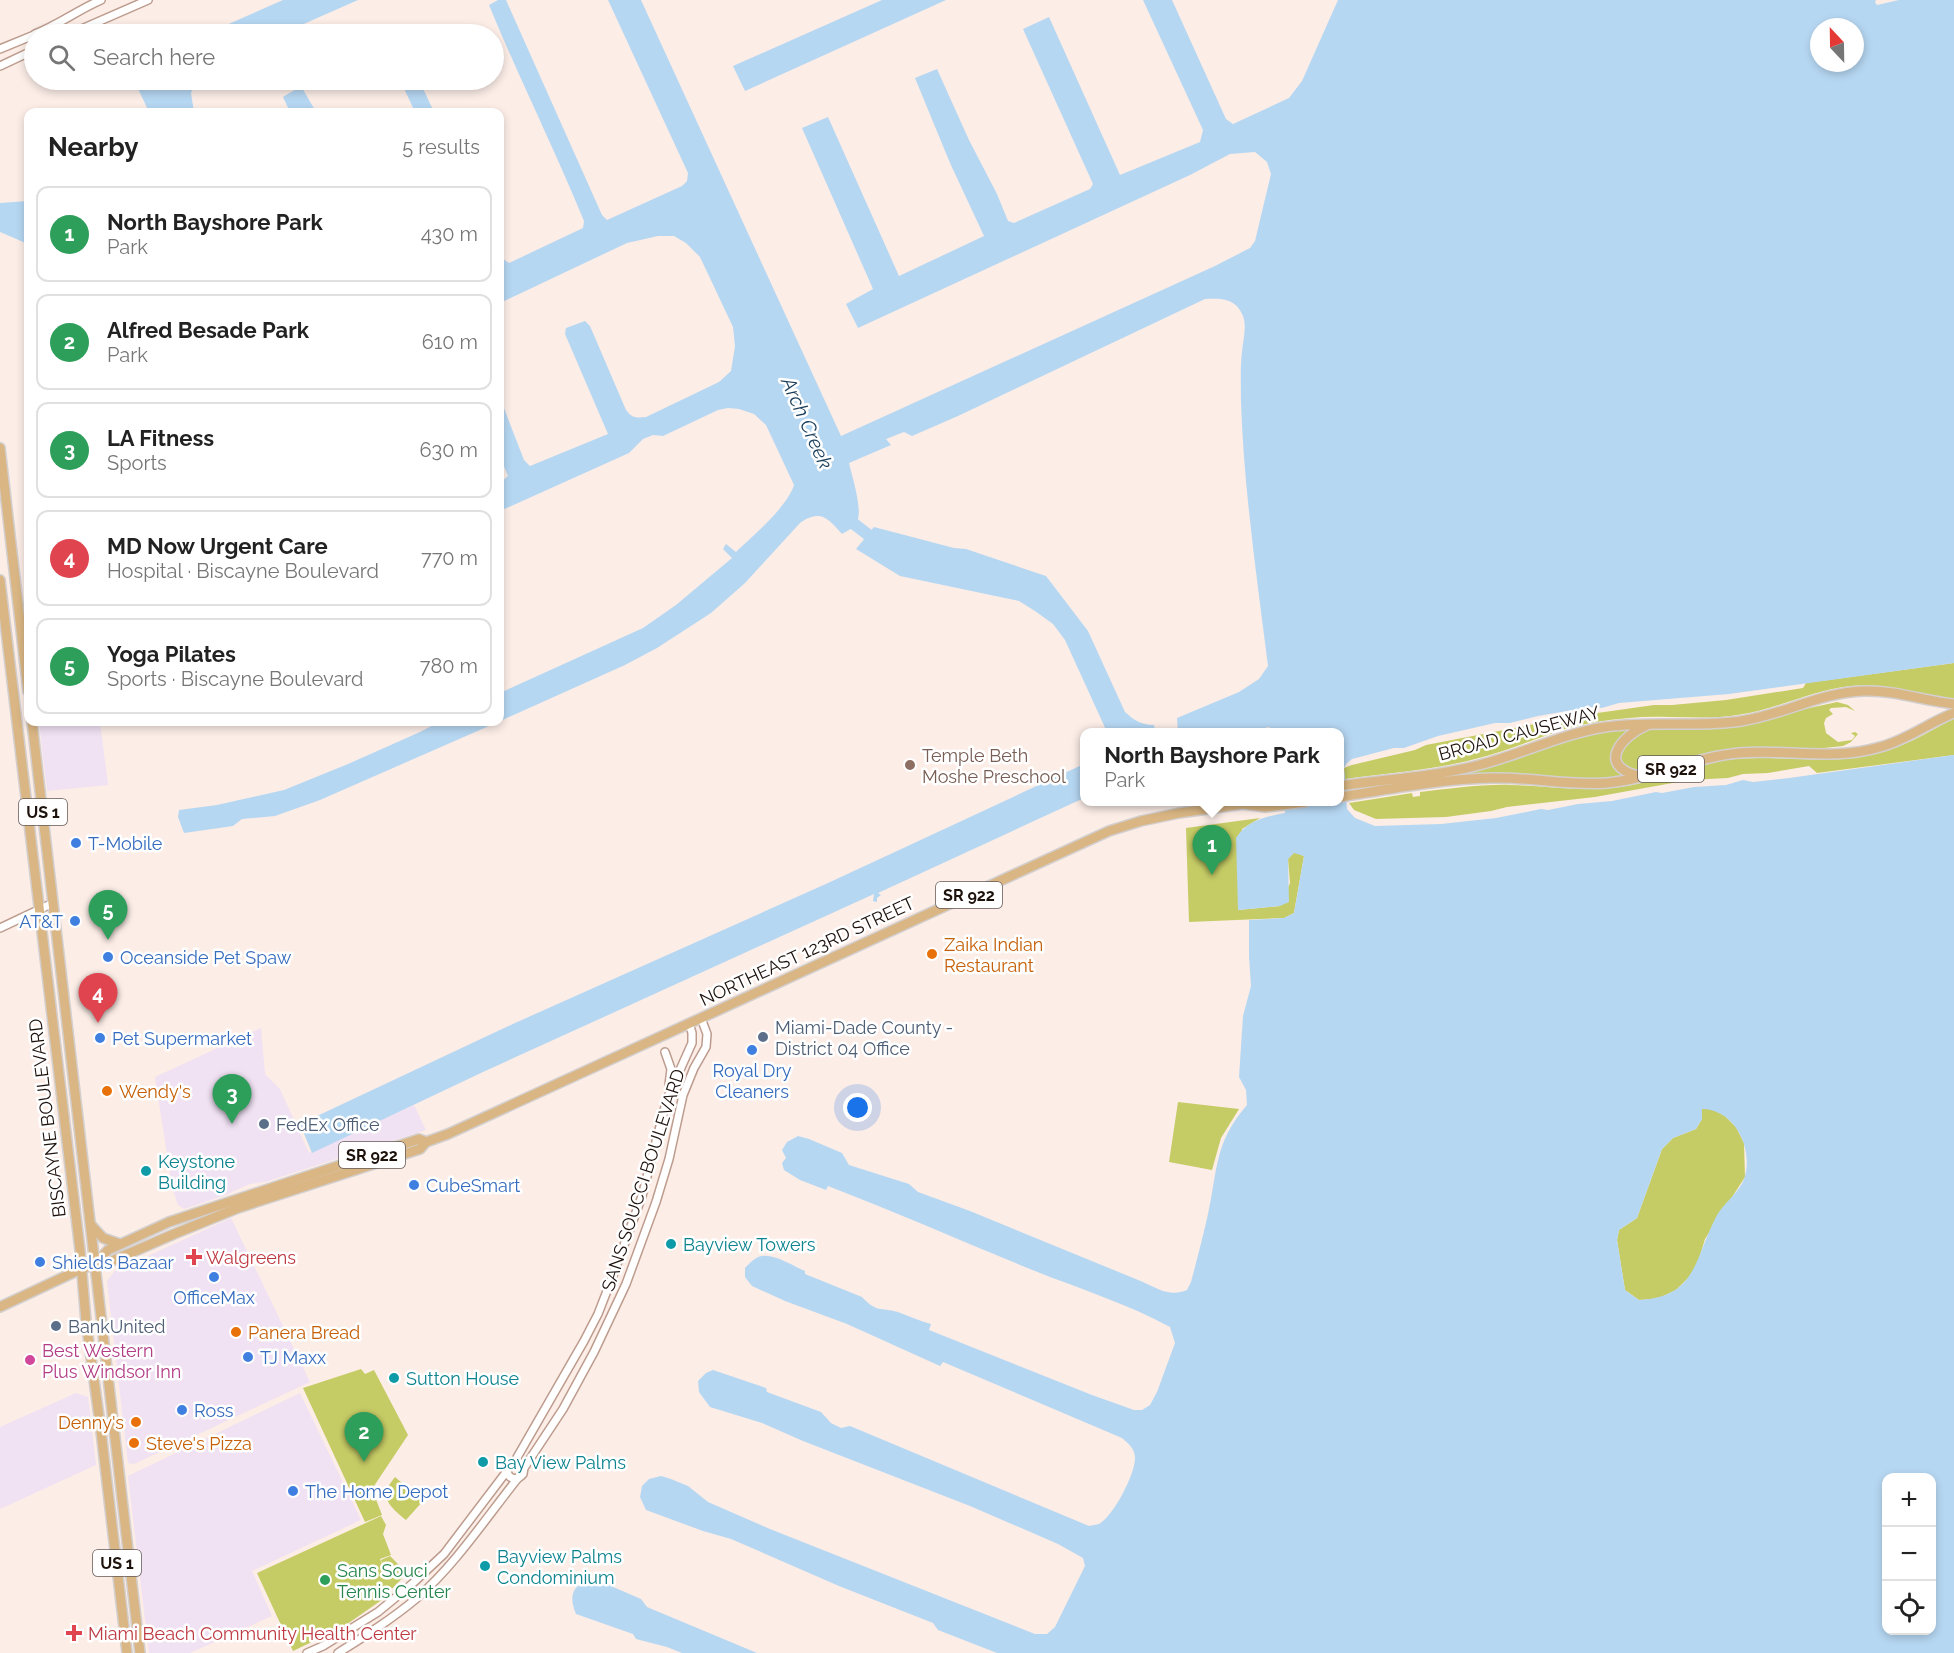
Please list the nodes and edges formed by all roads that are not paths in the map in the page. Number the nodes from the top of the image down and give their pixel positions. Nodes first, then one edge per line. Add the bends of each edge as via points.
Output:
1 (101, 0) edge
2 (148, 0) edge
3 (59, 24) edge
4 (93, 24) edge
5 (24, 39) edge
6 (0, 49) edge
7 (24, 55) edge
8 (0, 66) edge
9 (0, 448) edge
10 (0, 580) edge
11 (24, 656) edge
12 (1954, 704) edge
13 (1954, 713) edge
14 (1652, 723) junction
15 (32, 726) edge
16 (23, 772) junction
17 (1643, 777) junction
18 (1344, 785) edge
19 (41, 796) junction
20 (1344, 796) edge
21 (1228, 806) edge
22 (28, 807) junction
23 (45, 836) junction
24 (53, 903) junction
25 (39, 910) junction
26 (0, 928) edge
27 (701, 1018) junction
28 (689, 1023) junction
29 (665, 1052) dead end
30 (667, 1099) junction
31 (307, 1176) junction
32 (319, 1177) junction
33 (297, 1189) junction
34 (177, 1220) junction
35 (91, 1225) junction
36 (164, 1238) junction
37 (120, 1244) junction
38 (95, 1264) junction
39 (81, 1269) junction
40 (0, 1307) edge
41 (515, 1461) junction
42 (524, 1468) junction
43 (507, 1471) junction
44 (518, 1478) junction
45 (119, 1586) junction
46 (136, 1612) junction
47 (128, 1653) edge
48 (140, 1653) edge
49 (307, 1653) edge
50 (338, 1653) edge

1 - 3 street
2 - 4 street
5 - 6 street
7 - 8 street
9 - 11 main road
10 - 16 main road, BISCAYNE BOULEVARD / US 1
12 - 14 main road, BROAD CAUSEWAY via 1900,693 1853,691 1741,721
13 - 17 main road, BROAD CAUSEWAY / SR 922 via 1904,739 1868,750 1832,754 1735,753
14 - 17 main road via 1623,740 1616,752 1622,769
14 - 18 main road, BROAD CAUSEWAY via 1577,732 1469,767
15 - 19 main road, BISCAYNE BOULEVARD / US 1
16 - 19 main road via 36,795
16 - 22 main road, BISCAYNE BOULEVARD / US 1
17 - 20 main road, BROAD CAUSEWAY / SR 922 via 1593,784 1482,779
19 - 23 main road, BISCAYNE BOULEVARD / US 1
21 - 27 main road, NORTHEAST 123RD STREET / SR 922 via 1156,818 1109,831
22 - 23 main road via 35,813
22 - 25 main road, BISCAYNE BOULEVARD / US 1
23 - 24 main road, BISCAYNE BOULEVARD / US 1
24 - 25 street
24 - 35 main road, BISCAYNE BOULEVARD / US 1
25 - 26 street
25 - 39 main road, BISCAYNE BOULEVARD / US 1
27 - 28 main road, NORTHEAST 123RD STREET / SR 922
27 - 42 street, SANS SOUCCI BOULEVARD via 706,1047 683,1095 669,1159 626,1284 597,1347
28 - 30 street, SANS SOUCCI BOULEVARD via 692,1043
28 - 32 main road, NORTHEAST 123RD STREET / SR 922 via 426,1142 420,1149
29 - 30 street via 671,1069
30 - 41 street, SANS SOUCCI BOULEVARD via 642,1196 598,1314
31 - 32 main road, NORTHEAST 123RD STREET / SR 922
31 - 33 main road
31 - 34 main road, NORTHEAST 123RD STREET / SR 922
32 - 33 main road, NORTHEAST 123RD STREET / SR 922
33 - 36 main road, NORTHEAST 123RD STREET / SR 922
34 - 36 main road
34 - 37 main road, NORTHEAST 123RD STREET / SR 922
35 - 37 main road via 103,1238
35 - 38 main road, BISCAYNE BOULEVARD / US 1
36 - 38 main road, NORTHEAST 123RD STREET / SR 922 via 112,1262
37 - 38 main road, NORTHEAST 123RD STREET / SR 922
38 - 39 main road, NORTHEAST 123RD STREET / SR 922
38 - 46 main road, BISCAYNE BOULEVARD / US 1
39 - 40 main road, NORTHEAST 123RD STREET / SR 922
39 - 45 main road, BISCAYNE BOULEVARD / US 1
41 - 42 street
41 - 43 street
42 - 44 street
43 - 44 street via 510,1477
43 - 49 street via 444,1554 412,1584 378,1612
44 - 50 street via 419,1596 387,1623
45 - 46 main road
45 - 47 main road, BISCAYNE BOULEVARD / US 1
46 - 48 main road, BISCAYNE BOULEVARD / US 1

